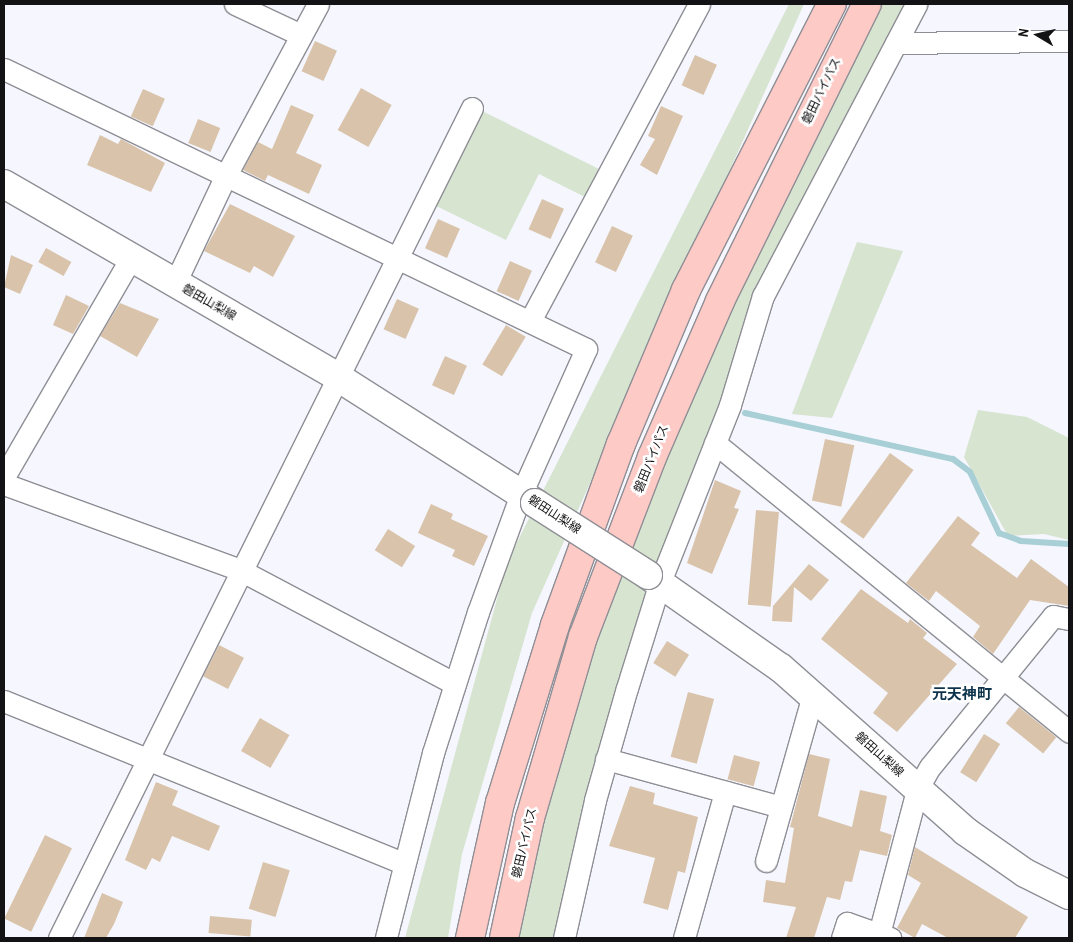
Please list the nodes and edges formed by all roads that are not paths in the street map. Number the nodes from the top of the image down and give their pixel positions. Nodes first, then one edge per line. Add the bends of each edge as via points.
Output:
1 (235, 4) edge
2 (318, 4) edge
3 (699, 4) edge
4 (832, 4) edge
5 (866, 4) edge
6 (916, 4) edge
7 (302, 35) junction
8 (1069, 42) edge
9 (896, 43) junction
10 (4, 69) edge
11 (472, 108) dead end
12 (225, 177) junction
13 (4, 184) edge
14 (396, 256) junction
15 (131, 258) junction
16 (175, 283) junction
17 (531, 319) junction
18 (336, 376) junction
19 (716, 443) junction
20 (4, 476) edge
21 (4, 484) edge
22 (528, 498) junction
23 (240, 570) junction
24 (654, 578) junction
25 (1069, 619) edge
26 (1002, 679) junction
27 (455, 684) junction
28 (813, 695) junction
29 (4, 701) edge
30 (1069, 732) edge
31 (147, 759) junction
32 (606, 759) junction
33 (917, 790) junction
34 (725, 792) junction
35 (782, 807) junction
36 (766, 861) dead end
37 (404, 862) junction
38 (1069, 895) edge
39 (884, 936) edge
40 (59, 938) edge
41 (386, 938) edge
42 (470, 938) edge
43 (504, 938) edge
44 (564, 938) edge
45 (684, 938) edge
46 (842, 938) edge

1 - 7 street
2 - 7 street
3 - 17 street
4 - 42 highway via 686,290 621,444 555,625 500,804
5 - 43 highway, 磐田バイパス via 720,301 638,493 580,646 530,818
6 - 9 street
7 - 12 street
8 - 9 street
9 - 19 street via 763,296
10 - 12 street
11 - 14 street
12 - 14 street
12 - 16 street
13 - 15 main road, 磐田山梨線
14 - 17 street
14 - 18 street
15 - 16 main road, 磐田山梨線
15 - 20 street
16 - 18 main road, 磐田山梨線
17 - 22 street via 586,349
18 - 22 main road, 磐田山梨線
18 - 23 street
19 - 24 street
19 - 26 street
21 - 23 street
22 - 24 main road, 磐田山梨線, bridge
22 - 27 street
23 - 27 street
23 - 31 street
24 - 28 main road, 磐田山梨線
24 - 32 street
25 - 26 street via 1053,616
26 - 30 street
26 - 33 street
27 - 37 street
28 - 33 main road, 磐田山梨線
28 - 35 street
29 - 31 street
31 - 37 street
31 - 40 street
32 - 34 street
32 - 44 street
33 - 38 main road, 磐田山梨線 via 1025,873
33 - 39 street
34 - 35 street
34 - 45 street
35 - 36 street
37 - 41 street
39 - 46 street via 847,923

